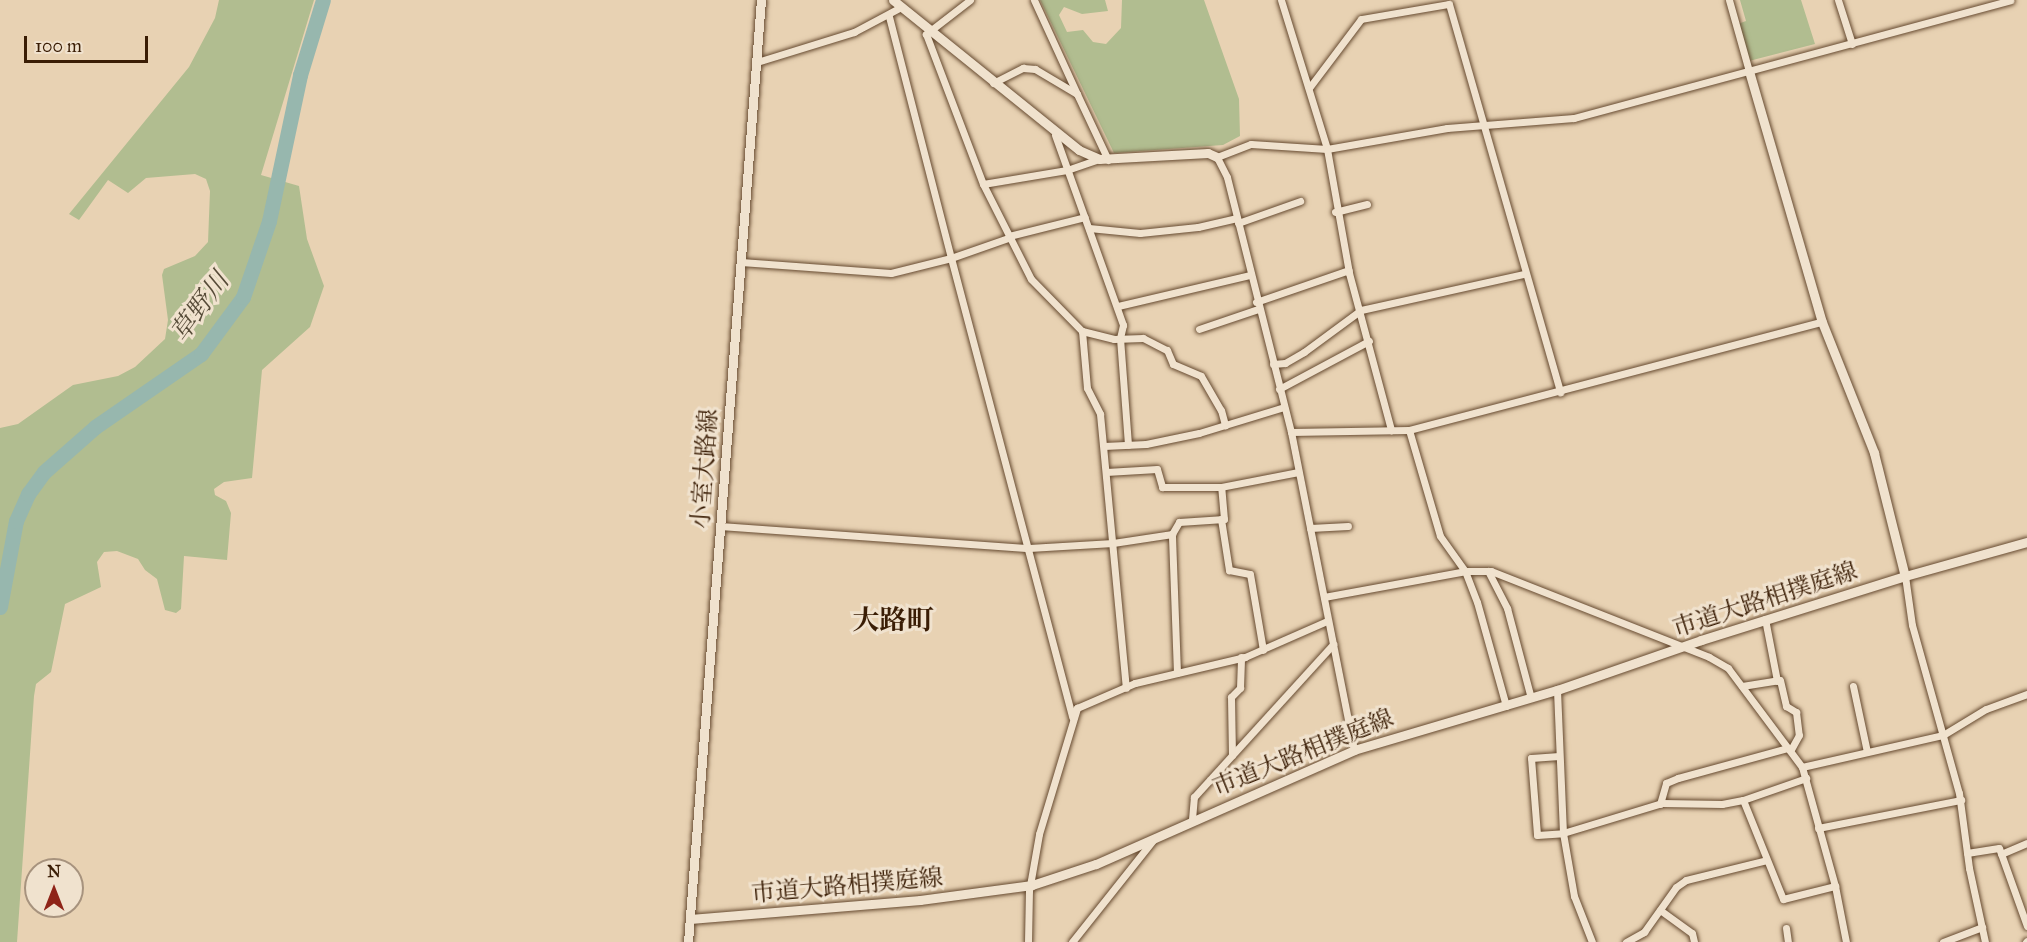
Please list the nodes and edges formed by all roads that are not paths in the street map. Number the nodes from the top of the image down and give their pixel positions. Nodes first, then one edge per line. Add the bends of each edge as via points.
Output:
1 (761, 0) edge
2 (893, 0) edge
3 (970, 0) edge
4 (1034, 0) edge
5 (1281, 0) edge
6 (1729, 0) edge
7 (1838, 0) edge
8 (2010, 0) edge
9 (901, 7) junction
10 (889, 16) junction
11 (928, 29) junction
12 (1852, 44) junction
13 (757, 62) junction
14 (1749, 71) junction
15 (993, 83) junction
16 (1309, 88) junction
17 (1077, 93) junction
18 (1484, 127) junction
19 (1055, 135) junction
20 (1327, 149) junction
21 (1217, 157) junction
22 (1104, 160) junction
23 (1067, 170) junction
24 (983, 184) junction
25 (1300, 201) dead end
26 (1367, 204) dead end
27 (1335, 212) junction
28 (1085, 217) junction
29 (1237, 221) junction
30 (1089, 228) junction
31 (1010, 237) junction
32 (951, 258) junction
33 (741, 262) junction
34 (1349, 270) junction
35 (1524, 273) junction
36 (1250, 275) junction
37 (1118, 306) junction
38 (1257, 306) junction
39 (1361, 310) junction
40 (1822, 322) junction
41 (1199, 329) dead end
42 (1082, 331) junction
43 (1120, 338) junction
44 (1369, 341) junction
45 (1273, 364) junction
46 (1279, 389) junction
47 (1560, 392) junction
48 (1284, 406) junction
49 (1225, 425) junction
50 (1391, 430) junction
51 (1409, 430) junction
52 (1291, 432) junction
53 (1104, 446) junction
54 (1128, 446) junction
55 (1106, 472) junction
56 (1298, 472) junction
57 (1221, 487) junction
58 (1221, 519) junction
59 (720, 526) junction
60 (1348, 526) dead end
61 (1310, 528) junction
62 (1172, 534) junction
63 (2027, 542) edge
64 (1113, 543) junction
65 (1029, 548) junction
66 (1466, 571) junction
67 (1488, 571) junction
68 (1905, 576) junction
69 (1324, 597) junction
70 (1766, 619) junction
71 (1327, 621) junction
72 (1333, 644) junction
73 (1681, 647) junction
74 (1263, 650) junction
75 (1241, 657) junction
76 (1177, 673) junction
77 (1777, 681) junction
78 (1742, 686) junction
79 (1853, 686) dead end
80 (1126, 688) junction
81 (1557, 690) junction
82 (2027, 694) edge
83 (1531, 698) junction
84 (1506, 706) junction
85 (1072, 717) junction
86 (1943, 735) junction
87 (1789, 749) junction
88 (1354, 750) junction
89 (1867, 752) junction
90 (1232, 755) junction
91 (1559, 756) junction
92 (1802, 767) junction
93 (1806, 778) junction
94 (1743, 800) junction
95 (1961, 800) junction
96 (1660, 804) junction
97 (1192, 819) junction
98 (1818, 828) junction
99 (1563, 833) junction
100 (1153, 840) junction
101 (2027, 843) edge
102 (1967, 854) junction
103 (2001, 854) junction
104 (1767, 860) junction
105 (1032, 885) junction
106 (1835, 886) junction
107 (1660, 910) junction
108 (690, 919) junction
109 (1982, 927) junction
110 (2027, 927) edge
111 (1786, 928) dead end
112 (688, 942) edge
113 (1028, 942) edge
114 (1072, 942) edge
115 (1592, 942) edge
116 (1626, 942) edge
117 (1694, 942) edge
118 (1788, 942) edge
119 (1846, 942) edge
120 (1944, 942) edge
121 (1985, 942) edge

1 - 13 street, 小室大路線
2 - 9 street
3 - 11 street
4 - 17 street
5 - 16 street
6 - 14 street
7 - 12 street
8 - 12 street
9 - 10 street
9 - 11 street
10 - 13 street via 854,32
10 - 32 street
11 - 15 street
11 - 24 street via 934,63
12 - 14 street
13 - 33 street, 小室大路線
14 - 18 street via 1574,118
14 - 40 street
15 - 17 street via 1023,68 1035,69
15 - 19 street
16 - 18 street via 1361,20 1449,4
16 - 20 street
17 - 22 street
18 - 20 street via 1447,128
18 - 35 street
19 - 22 street
19 - 23 street
20 - 21 street via 1251,144
20 - 27 street
21 - 22 street via 1208,153
21 - 29 street via 1227,177
22 - 23 street
23 - 24 street
23 - 28 street
24 - 31 street
25 - 29 street
26 - 27 street
27 - 34 street
28 - 30 street
28 - 31 street
29 - 30 street via 1140,233
29 - 36 street
30 - 37 street
31 - 32 street
31 - 42 street via 1031,279
32 - 33 street via 891,273
32 - 65 street
33 - 59 street, 小室大路線
34 - 38 street
34 - 39 street
35 - 39 street
35 - 47 street
36 - 37 street
36 - 38 street
37 - 43 street via 1123,325
38 - 41 street
38 - 45 street
39 - 44 street
39 - 45 street via 1304,352 1285,363
40 - 47 street
40 - 68 street via 1874,453
42 - 43 street
42 - 53 street via 1087,388 1100,414
43 - 49 street via 1143,338 1167,350 1173,364 1201,376 1221,410
43 - 54 street
44 - 46 street
44 - 50 street
45 - 46 street
46 - 48 street
47 - 51 street
48 - 49 street
48 - 52 street
49 - 54 street
50 - 51 street
50 - 52 street
51 - 66 street via 1440,536
52 - 56 street
53 - 54 street
53 - 55 street
55 - 57 street via 1157,469 1162,487
55 - 64 street
56 - 57 street
56 - 61 street
57 - 58 street
58 - 62 street via 1179,522
58 - 74 street via 1229,570 1250,574
59 - 65 street
59 - 108 street, 小室大路線
60 - 61 street
61 - 69 street
62 - 64 street
62 - 76 street
63 - 68 street, 市道大路相撲庭線
64 - 65 street
64 - 80 street
65 - 85 street
66 - 67 street
66 - 69 street
66 - 84 street via 1498,667
67 - 73 street via 1526,582
67 - 83 street via 1507,608
68 - 70 street, 市道大路相撲庭線
68 - 86 street via 1912,625
69 - 71 street
70 - 73 street, 市道大路相撲庭線
70 - 77 street
71 - 72 street
71 - 74 street
72 - 88 street
72 - 90 street
73 - 78 street via 1728,668
73 - 81 street, 市道大路相撲庭線
74 - 75 street
75 - 76 street
75 - 90 street via 1240,688 1231,697
76 - 80 street
77 - 78 street
77 - 87 street via 1780,680 1786,706 1796,712 1799,735
78 - 87 street
79 - 89 street
80 - 85 street via 1077,708
81 - 83 street, 市道大路相撲庭線
81 - 91 street
82 - 86 street via 1986,709
83 - 84 street, 市道大路相撲庭線
84 - 88 street, 市道大路相撲庭線
85 - 105 street via 1039,834
86 - 89 street
86 - 95 street
87 - 92 street
87 - 96 street via 1677,778 1666,783
88 - 97 street, 市道大路相撲庭線
89 - 92 street
90 - 97 street via 1194,797
91 - 99 street
91 - 99 street via 1531,758 1537,835
92 - 93 street
93 - 94 street
93 - 98 street
94 - 96 street
94 - 104 street
95 - 98 street
95 - 102 street
96 - 99 street
97 - 100 street, 市道大路相撲庭線
98 - 106 street
99 - 115 street via 1574,896
100 - 105 street, 市道大路相撲庭線
100 - 114 street
101 - 103 street
102 - 103 street via 1993,847
102 - 109 street
103 - 110 street
104 - 106 street via 1783,900
104 - 107 street via 1686,880
105 - 108 street, 市道大路相撲庭線 via 920,900
105 - 113 street
106 - 119 street
107 - 116 street via 1644,932
107 - 117 street via 1692,933
108 - 112 street, 小室大路線
109 - 120 street
109 - 121 street
111 - 118 street

